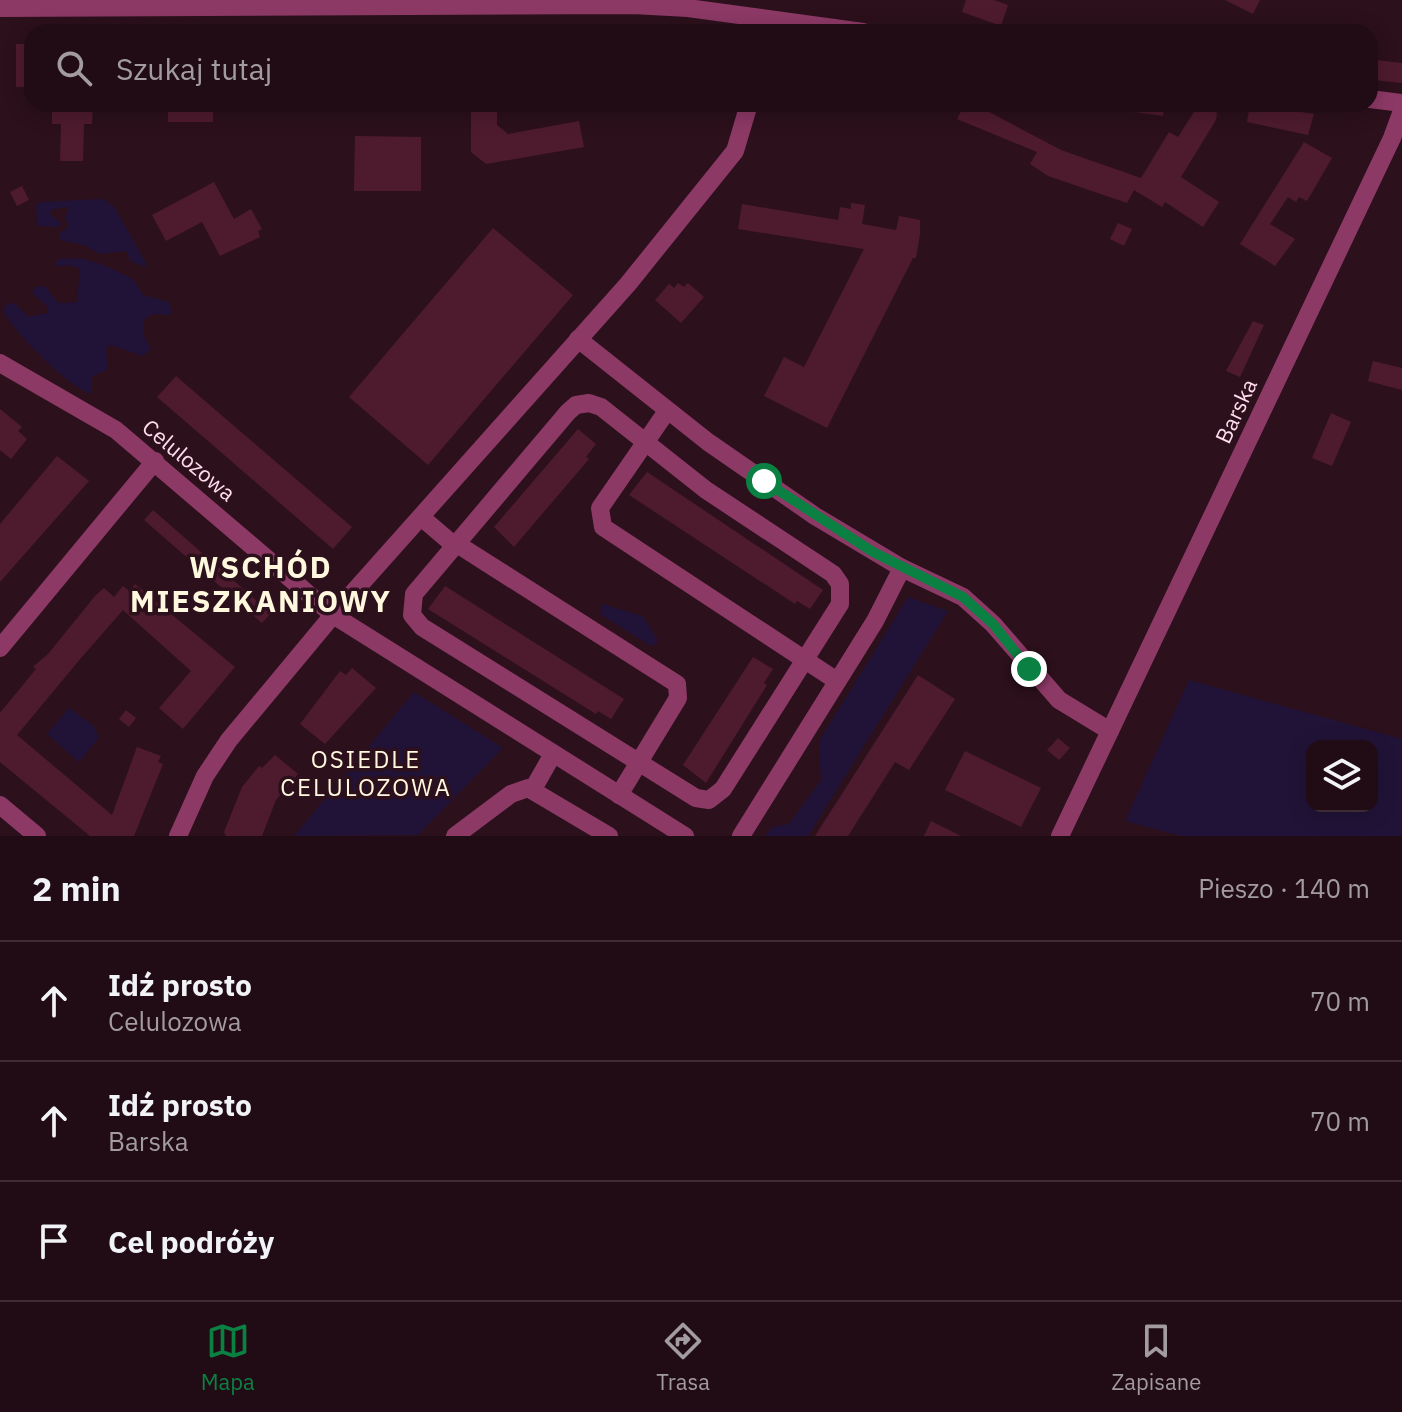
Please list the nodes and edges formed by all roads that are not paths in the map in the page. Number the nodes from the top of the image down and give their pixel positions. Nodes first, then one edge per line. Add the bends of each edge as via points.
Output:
1 (0, 8) edge
2 (756, 24) edge
3 (1378, 100) edge
4 (1402, 103) edge
5 (1402, 111) edge
6 (747, 112) edge
7 (578, 339) junction
8 (0, 363) edge
9 (667, 411) junction
10 (645, 442) junction
11 (155, 461) junction
12 (421, 517) junction
13 (456, 545) junction
14 (902, 568) junction
15 (333, 615) junction
16 (0, 648) edge
17 (804, 660) junction
18 (837, 681) junction
19 (1110, 731) junction
20 (553, 754) junction
21 (640, 763) junction
22 (533, 789) junction
23 (619, 795) junction
24 (0, 805) edge
25 (37, 836) edge
26 (178, 836) edge
27 (455, 836) edge
28 (609, 836) edge
29 (685, 836) edge
30 (741, 836) edge
31 (1060, 836) edge

1 - 2 street via 672,7
3 - 4 street
5 - 19 street, Barska
6 - 7 street via 735,151
7 - 9 street
7 - 12 street
8 - 11 street, Celulozowa via 86,410
9 - 10 street
9 - 14 street via 815,516
10 - 13 street via 597,405 576,405
10 - 17 street via 837,578 840,604
10 - 17 street via 600,508 603,527
11 - 15 street, Celulozowa
11 - 16 street
12 - 13 street
12 - 15 street
13 - 21 street via 677,684 678,698
13 - 21 street via 414,594 411,609 417,623
14 - 18 street
14 - 19 street via 963,597 1059,700
15 - 20 street, Celulozowa
15 - 26 street via 215,759
17 - 18 street
17 - 21 street via 715,797 696,798
18 - 30 street
19 - 31 street, Barska
20 - 22 street
20 - 23 street, Celulozowa
21 - 23 street
22 - 27 street via 517,790
22 - 28 street
23 - 29 street, Celulozowa
24 - 25 street

